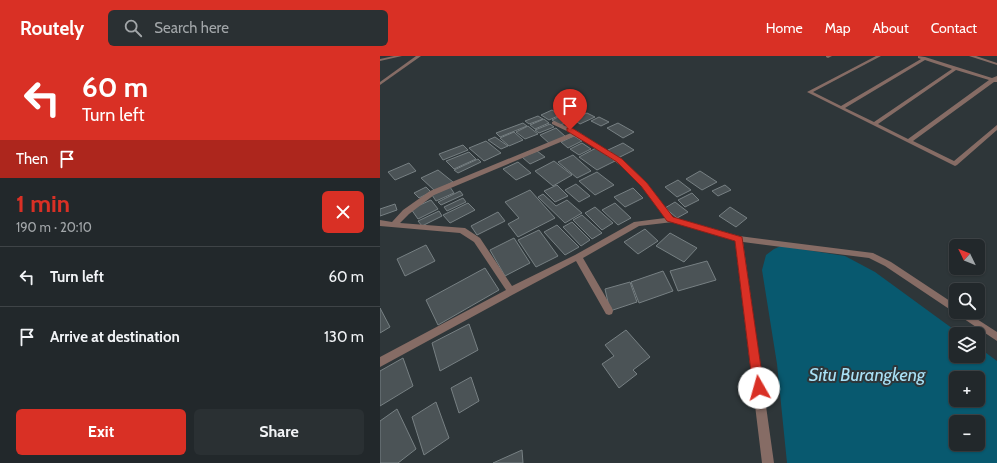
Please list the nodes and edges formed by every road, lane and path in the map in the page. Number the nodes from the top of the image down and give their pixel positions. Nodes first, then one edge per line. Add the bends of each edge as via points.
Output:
1 (400, 56) edge
2 (419, 56) edge
3 (879, 56) edge
4 (917, 56) edge
5 (971, 56) edge
6 (925, 57) edge
7 (380, 60) edge
8 (997, 64) edge
9 (956, 68) junction
10 (996, 79) edge
11 (380, 84) edge
12 (841, 108) junction
13 (554, 123) dead end
14 (874, 124) junction
15 (997, 127) edge
16 (577, 133) junction
17 (909, 141) junction
18 (670, 219) junction
19 (380, 222) edge
20 (394, 225) junction
21 (739, 239) junction
22 (578, 258) junction
23 (511, 291) junction
24 (949, 305) edge
25 (609, 311) dead end
26 (970, 319) edge
27 (997, 337) edge
28 (380, 362) edge
29 (768, 463) edge

1 - 7 street
2 - 11 street
3 - 12 street via 809,92
4 - 6 street
5 - 8 street
6 - 9 street
6 - 12 street
9 - 10 street
9 - 14 street
10 - 17 street
12 - 14 street
13 - 16 street
14 - 17 street
15 - 17 street via 955,164
16 - 18 street via 619,161 644,185
16 - 20 street via 432,193 406,212
18 - 21 street
18 - 22 street via 637,224
19 - 20 street
20 - 23 street via 462,230 477,240
21 - 24 street via 870,255 888,264
21 - 29 street
22 - 23 street
22 - 25 street
23 - 28 street
26 - 27 street

